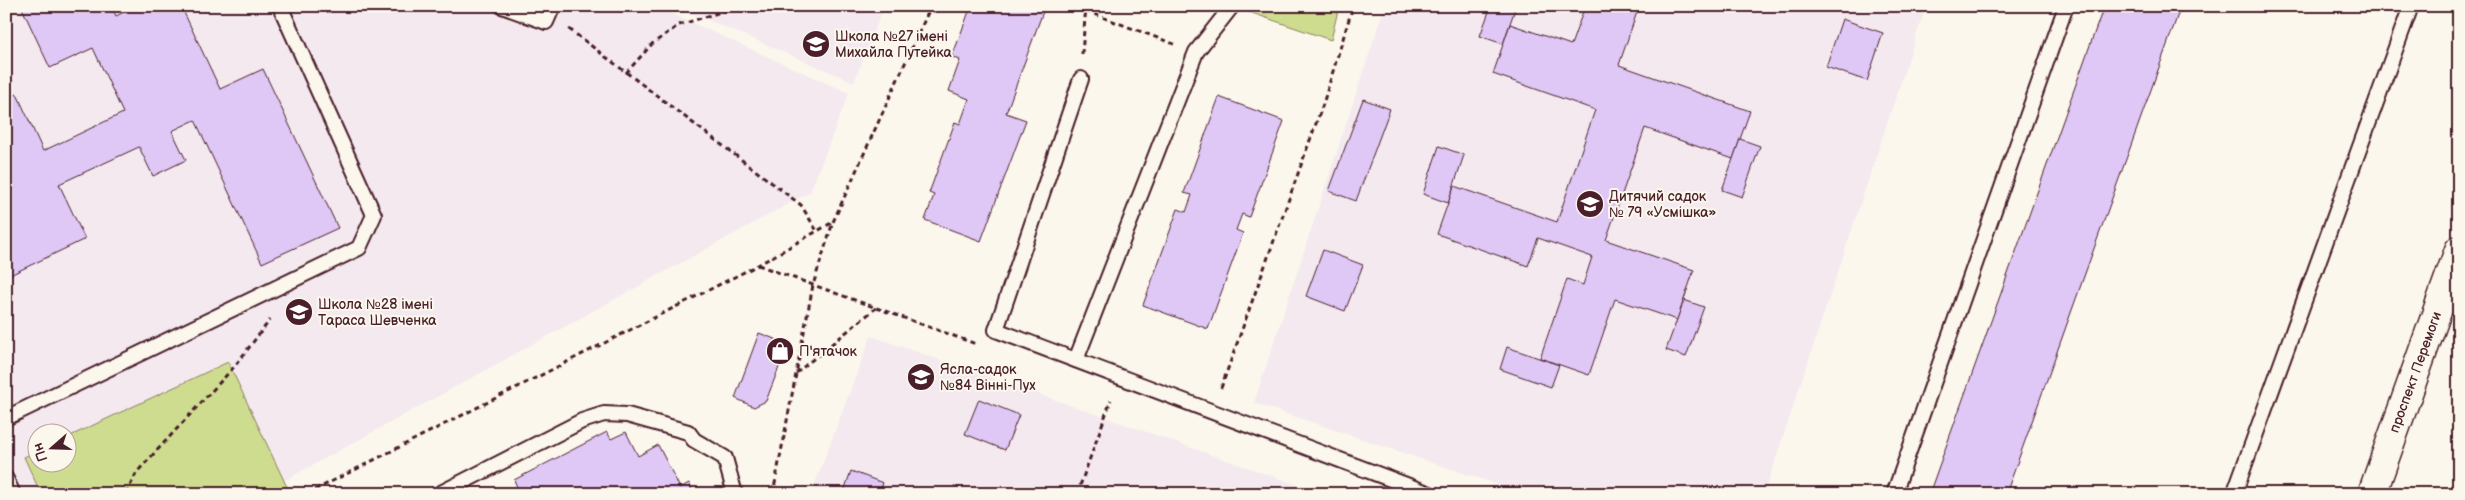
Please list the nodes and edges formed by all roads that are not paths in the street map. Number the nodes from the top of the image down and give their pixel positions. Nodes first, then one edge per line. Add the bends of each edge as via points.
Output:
1 (280, 6) edge
2 (502, 6) edge
3 (553, 6) edge
4 (1232, 6) edge
5 (2066, 6) edge
6 (2410, 6) edge
7 (1081, 79) road end
8 (2459, 250) edge
9 (1076, 360) junction
10 (6, 418) edge
11 (6, 479) edge
12 (13, 494) edge
13 (439, 494) edge
14 (735, 494) edge
15 (1430, 494) edge
16 (1894, 494) edge
17 (2234, 494) edge
18 (2372, 494) edge

1 - 10 lane via 374,216 359,248
2 - 3 lane via 546,22
4 - 9 lane via 1196,52
5 - 16 lane
6 - 17 lane
7 - 9 lane via 996,330
8 - 18 main road, проспект Перемоги
9 - 15 lane
11 - 12 lane
13 - 14 lane via 582,421 604,414 627,414 688,432 694,440 725,458

